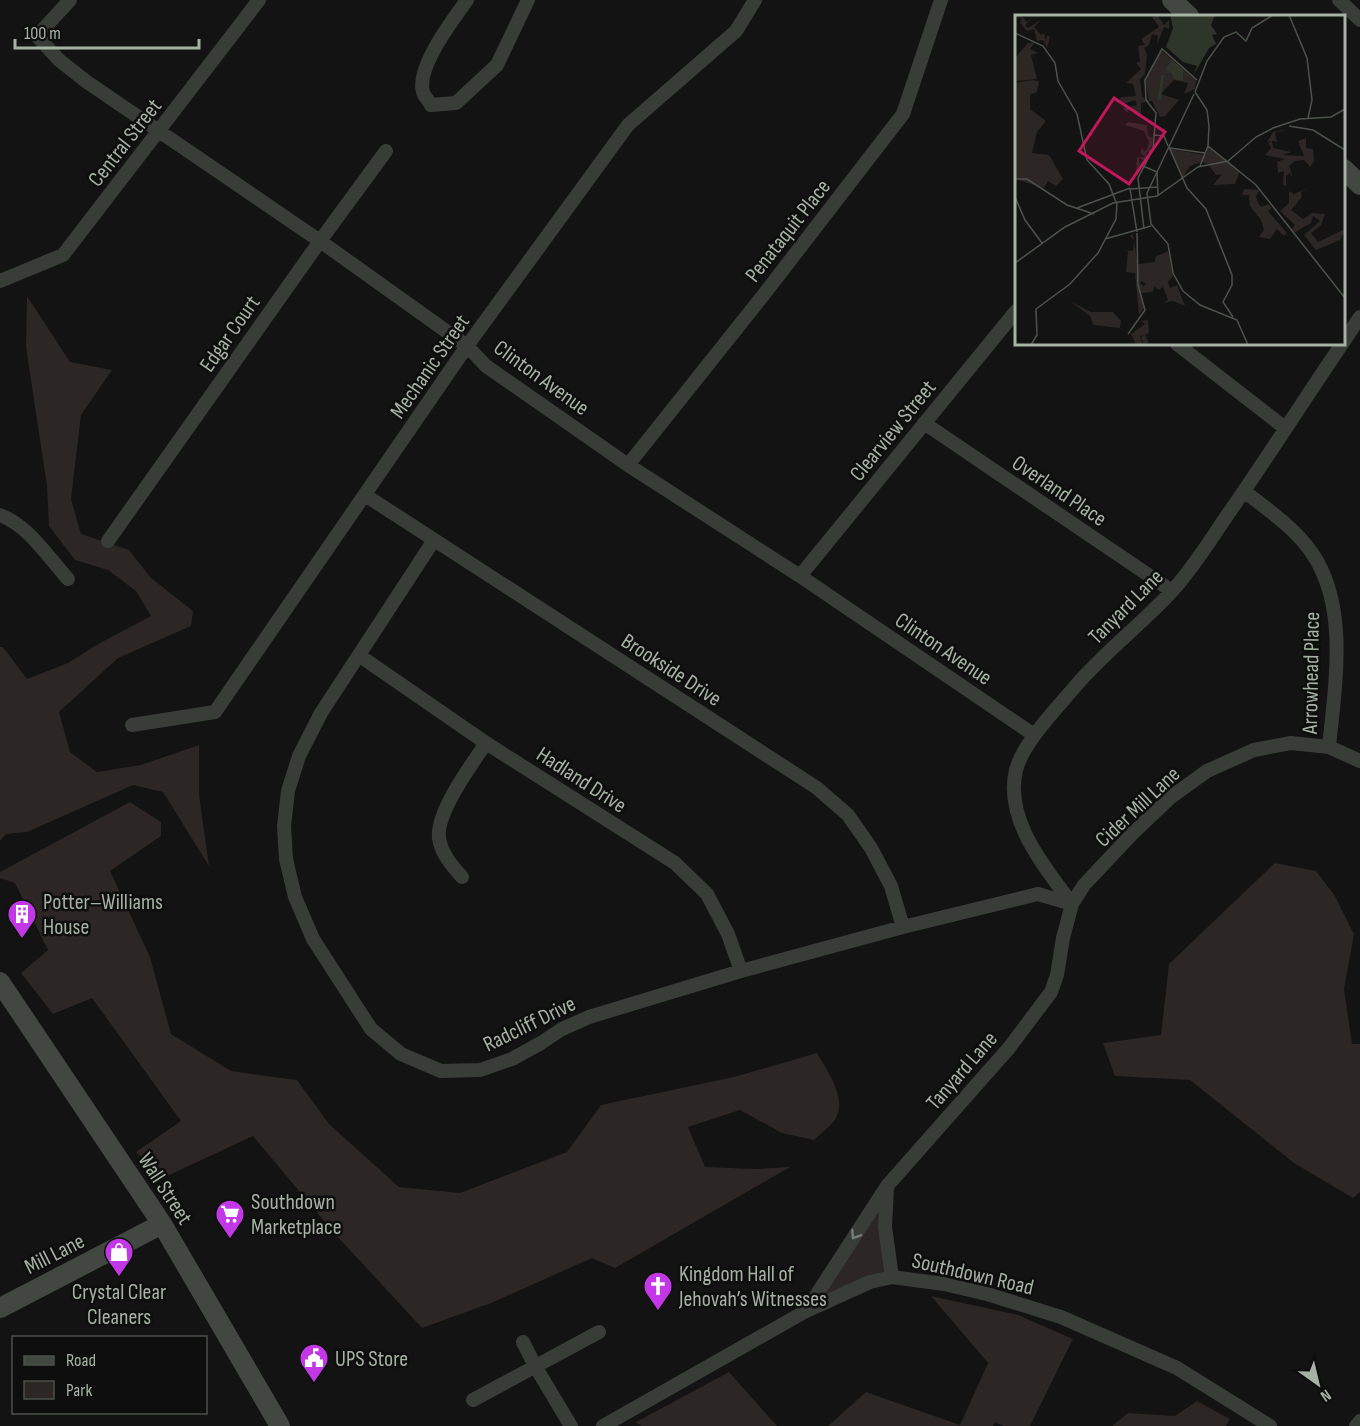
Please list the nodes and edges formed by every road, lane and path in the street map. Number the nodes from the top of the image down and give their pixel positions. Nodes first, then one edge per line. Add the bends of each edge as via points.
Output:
1 (70, 0) edge
2 (260, 0) edge
3 (467, 0) edge
4 (528, 0) edge
5 (754, 0) edge
6 (941, 0) edge
7 (1172, 0) edge
8 (1339, 0) edge
9 (1188, 15) edge
10 (1360, 20) edge
11 (159, 130) junction
12 (386, 151) dead end
13 (1345, 170) edge
14 (1360, 185) edge
15 (320, 241) junction
16 (0, 281) edge
17 (1015, 313) edge
18 (1360, 317) edge
19 (1345, 339) edge
20 (1178, 345) edge
21 (1341, 345) edge
22 (467, 346) junction
23 (924, 423) junction
24 (1285, 428) junction
25 (628, 465) junction
26 (1244, 491) junction
27 (365, 495) junction
28 (0, 515) edge
29 (434, 540) junction
30 (108, 541) dead end
31 (800, 576) junction
32 (68, 579) dead end
33 (1172, 591) junction
34 (360, 656) junction
35 (132, 724) dead end
36 (1034, 735) junction
37 (486, 743) junction
38 (1329, 747) junction
39 (1360, 760) edge
40 (462, 877) dead end
41 (1084, 885) joint
42 (1072, 904) junction
43 (903, 927) junction
44 (741, 971) junction
45 (0, 982) edge
46 (887, 1186) junction
47 (162, 1224) junction
48 (892, 1277) junction
49 (0, 1308) edge
50 (806, 1311) junction
51 (599, 1332) dead end
52 (523, 1342) dead end
53 (535, 1366) junction
54 (473, 1400) dead end
55 (1360, 1421) edge
56 (280, 1426) edge
57 (571, 1426) edge
58 (603, 1426) edge
59 (1270, 1426) edge
60 (1356, 1426) edge

1 - 11 street, Clinton Avenue via 37,36 87,82
2 - 11 street, Central Street
3 - 4 street via 439,40 425,70 423,92 431,105 456,103 496,65
5 - 22 street, Mechanic Street via 736,31 628,125
6 - 25 street, Penataquit Place via 903,114
7 - 9 street
8 - 10 street
11 - 15 street, Clinton Avenue
11 - 16 street, Central Street via 63,255
12 - 15 street, Edgar Court
13 - 14 street
15 - 22 street, Clinton Avenue
15 - 30 street, Edgar Court
17 - 23 street, Clearview Street
18 - 19 street, Tanyard Lane
20 - 24 street
21 - 24 street, Tanyard Lane
22 - 25 street, Clinton Avenue via 486,366
22 - 27 street, Mechanic Street
23 - 31 street, Clearview Street
23 - 33 street, Overland Place
24 - 26 street, Tanyard Lane
25 - 31 street, Clinton Avenue
26 - 33 street, Tanyard Lane
26 - 38 street, Arrowhead Place via 1289,526 1312,553 1329,585 1336,639
27 - 29 street, Brookside Drive
27 - 35 street, Mechanic Street via 215,712
28 - 32 street via 23,529
29 - 34 street, Radcliff Drive
29 - 43 street, Brookside Drive via 816,788 848,815 871,848 891,886
31 - 36 street, Clinton Avenue
33 - 36 street, Tanyard Lane via 1081,679
34 - 37 street, Hadland Drive
34 - 44 street, Radcliff Drive via 321,713 299,756 288,791 286,859 295,897 313,939 371,1029 401,1054 441,1071 480,1070 512,1059 589,1017
36 - 42 street, Tanyard Lane via 1016,770 1014,799 1033,846
37 - 40 street via 459,784 439,828 443,852
37 - 44 street, Hadland Drive via 675,863 707,894 728,934
38 - 39 street, Cider Mill Lane
38 - 41 street, Cider Mill Lane via 1292,744 1254,750 1207,771 1171,797
41 - 42 street, Tanyard Lane
42 - 43 street, Radcliff Drive via 1038,894
42 - 46 street, Tanyard Lane via 1051,992 1009,1048
43 - 44 street, Radcliff Drive
45 - 47 street, Wall Street
46 - 48 street via 885,1227
46 -> 50 street, Tanyard Lane
47 - 49 street, Mill Lane
47 - 56 street, Wall Street
48 - 50 street, Southdown Road via 870,1282
48 - 59 street, Southdown Road via 987,1294 1061,1317 1177,1368
50 - 58 street, Southdown Road
51 - 53 street
52 - 53 street
53 - 54 street
53 - 57 street
55 - 60 street

